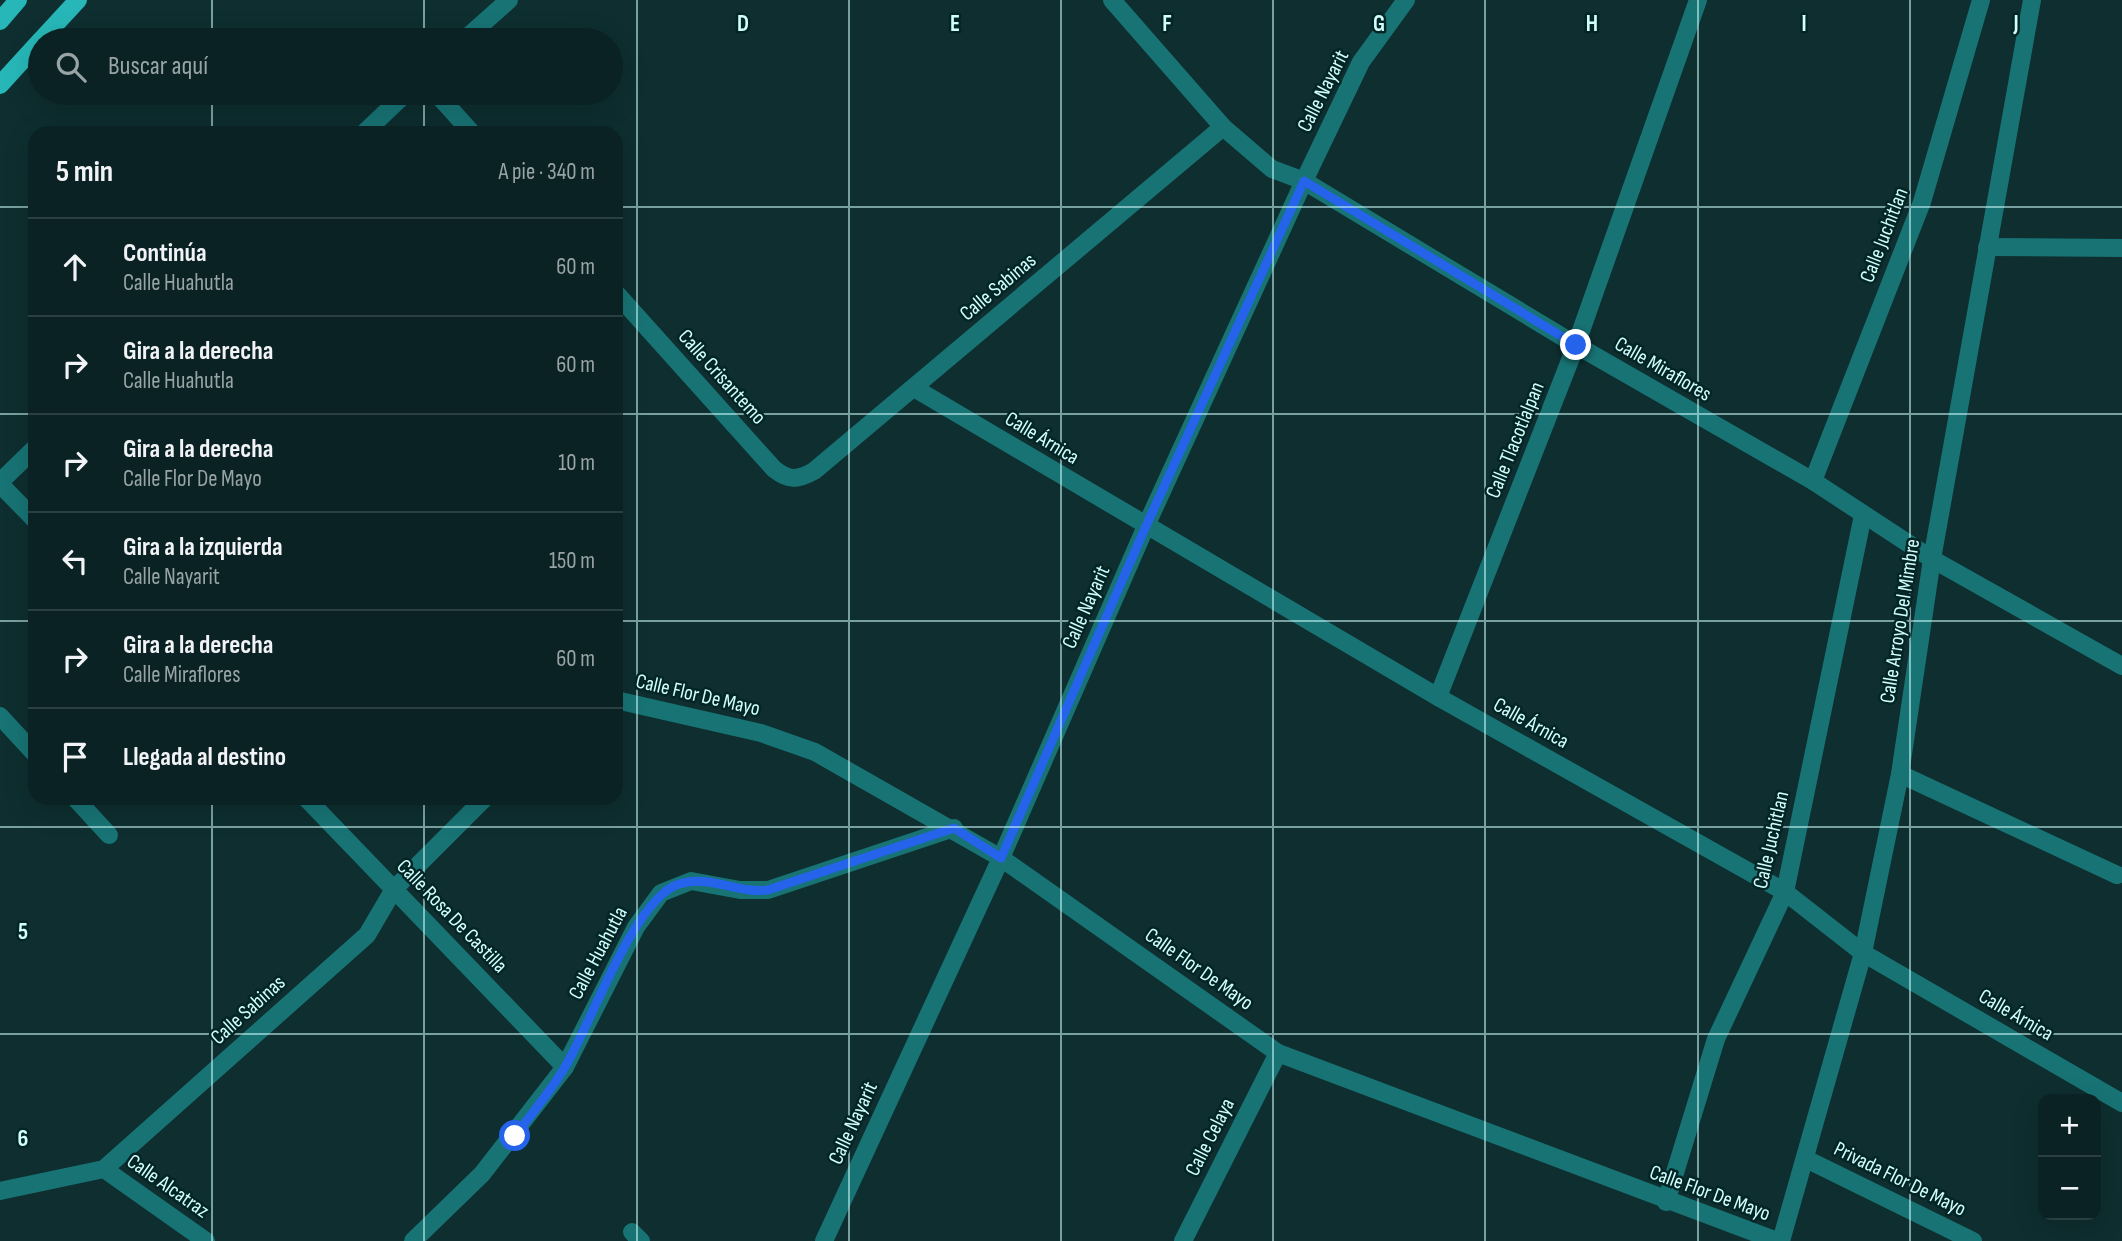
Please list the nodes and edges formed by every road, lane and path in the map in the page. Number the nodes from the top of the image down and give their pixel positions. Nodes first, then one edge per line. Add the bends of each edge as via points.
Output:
1 (18, 0) edge
2 (78, 0) edge
3 (509, 0) edge
4 (1112, 0) edge
5 (1406, 0) edge
6 (1698, 0) edge
7 (1981, 0) edge
8 (2032, 0) edge
9 (0, 21) edge
10 (53, 28) edge
11 (478, 28) edge
12 (28, 55) edge
13 (0, 85) edge
14 (393, 105) edge
15 (447, 105) edge
16 (371, 126) edge
17 (466, 126) edge
18 (1223, 127) junction
19 (1304, 181) junction
20 (1987, 247) junction
21 (2122, 248) edge
22 (623, 301) edge
23 (1576, 345) junction
24 (914, 388) junction
25 (28, 455) edge
26 (800, 478) joint
27 (1813, 481) junction
28 (0, 483) edge
29 (28, 513) edge
30 (1863, 515) junction
31 (1146, 526) junction
32 (1932, 559) junction
33 (2122, 666) edge
34 (1438, 697) junction
35 (623, 702) edge
36 (0, 716) edge
37 (28, 746) edge
38 (1900, 774) junction
39 (81, 805) edge
40 (313, 805) edge
41 (478, 805) edge
42 (954, 828) junction
43 (109, 835) dead end
44 (1001, 858) junction
45 (2117, 875) dead end
46 (394, 889) junction
47 (1785, 892) junction
48 (1863, 953) junction
49 (1278, 1053) junction
50 (565, 1067) junction
51 (2122, 1102) edge
52 (1806, 1158) junction
53 (104, 1169) junction
54 (0, 1191) edge
55 (1666, 1202) junction
56 (206, 1241) edge
57 (413, 1241) edge
58 (824, 1241) edge
59 (1183, 1241) edge
60 (1779, 1241) edge
61 (1973, 1241) edge

1 - 9 main road
2 - 10 main road
3 - 11 street
4 - 18 street, Calle Miraflores
5 - 19 street, Calle Nayarit via 1362,62
6 - 23 street, Calle Tlacotlalpan
7 - 27 street, Calle Juchitlan via 1922,202
8 - 20 street, Calle Arroyo Del Mimbre
12 - 13 main road
14 - 16 street
15 - 17 street
18 - 19 street, Calle Miraflores via 1272,169
18 - 24 street, Calle Sabinas
19 - 23 street, Calle Miraflores
19 - 31 street, Calle Nayarit
20 - 21 street
20 - 32 street, Calle Arroyo Del Mimbre
22 - 26 street, Calle Crisantemo via 774,469 785,478
23 - 27 street, Calle Miraflores
23 - 34 street, Calle Tlacotlalpan
24 - 26 street, Calle Sabinas
24 - 31 street, Calle Árnica
25 - 28 street
27 - 30 street, Calle Miraflores
28 - 29 street
30 - 32 street, Calle Miraflores
30 - 47 street, Calle Juchitlan
31 - 34 street, Calle Árnica
31 - 44 street, Calle Nayarit
32 - 33 street, Calle Miraflores
32 - 38 street, Calle Arroyo Del Mimbre
34 - 47 street, Calle Árnica
35 - 42 street, Calle Flor De Mayo via 786,739
36 - 37 street
38 - 45 street
38 - 48 street, Calle Arroyo Del Mimbre
39 - 43 street
40 - 46 street, Calle Rosa De Castilla
41 - 46 street, Calle Sabinas
42 - 44 street, Calle Flor De Mayo
42 - 50 street, Calle Huahutla via 768,890 691,881 661,893 636,927
44 - 49 street, Calle Flor De Mayo
44 - 58 street, Calle Nayarit
46 - 50 street, Calle Rosa De Castilla
46 - 53 street, Calle Sabinas via 367,935
47 - 48 street, Calle Árnica
47 - 55 street, Calle Juchitlan via 1716,1039
48 - 51 street, Calle Árnica
48 - 52 street, Calle Arroyo Del Mimbre
49 - 55 street, Calle Flor De Mayo
49 - 59 street, Calle Celaya
50 - 57 street, Calle Huahutla via 482,1174
52 - 60 street, Calle Arroyo Del Mimbre
52 - 61 street, Privada Flor De Mayo
53 - 54 street, Calle Sabinas
53 - 56 street, Calle Alcatraz
55 - 60 street, Calle Flor De Mayo

